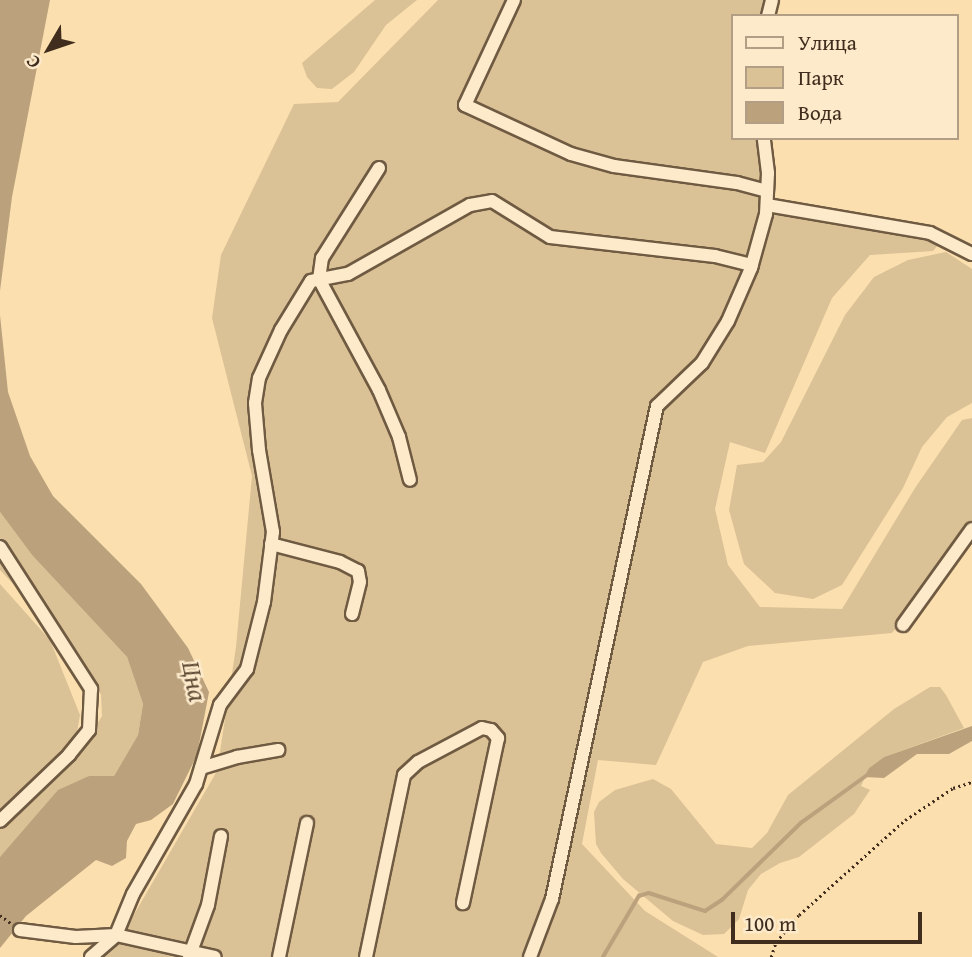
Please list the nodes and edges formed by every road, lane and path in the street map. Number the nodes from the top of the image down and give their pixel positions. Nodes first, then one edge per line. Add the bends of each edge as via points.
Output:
1 (514, 0) edge
2 (764, 140) edge
3 (379, 168) dead end
4 (767, 191) junction
5 (766, 205) junction
6 (972, 254) edge
7 (752, 265) junction
8 (319, 279) junction
9 (410, 480) dead end
10 (972, 530) edge
11 (271, 544) junction
12 (0, 547) edge
13 (352, 614) dead end
14 (903, 625) dead end
15 (278, 750) dead end
16 (201, 768) junction
17 (972, 782) edge
18 (0, 821) edge
19 (307, 823) dead end
20 (221, 836) dead end
21 (463, 903) dead end
22 (20, 930) dead end
23 (116, 935) junction
24 (190, 954) edge
25 (90, 957) edge
26 (215, 957) edge
27 (279, 957) edge
28 (366, 957) edge
29 (530, 957) edge
30 (771, 957) edge

1 - 4 lane via 465,105 571,154 614,166
2 - 4 lane
3 - 8 lane via 322,258
4 - 5 lane
5 - 6 lane via 930,233
5 - 7 lane
7 - 8 lane via 715,256 551,237 492,201 470,205 348,274
7 - 29 lane via 728,321 702,363 657,406 552,899
8 - 9 lane via 379,390 399,437
8 - 11 lane via 311,281 281,330 259,378 256,415
10 - 14 lane
11 - 13 lane via 358,571 360,582
11 - 16 lane via 264,601 247,669 220,705
12 - 18 lane via 91,689 89,730
15 - 16 lane
16 - 23 lane
17 - 30 path via 953,788 905,820 799,915 776,942
19 - 27 lane
20 - 24 lane via 208,905
21 - 28 lane via 498,737 482,728 418,762 404,775
22 - 23 lane via 76,937
23 - 24 lane
23 - 25 lane
24 - 26 lane

